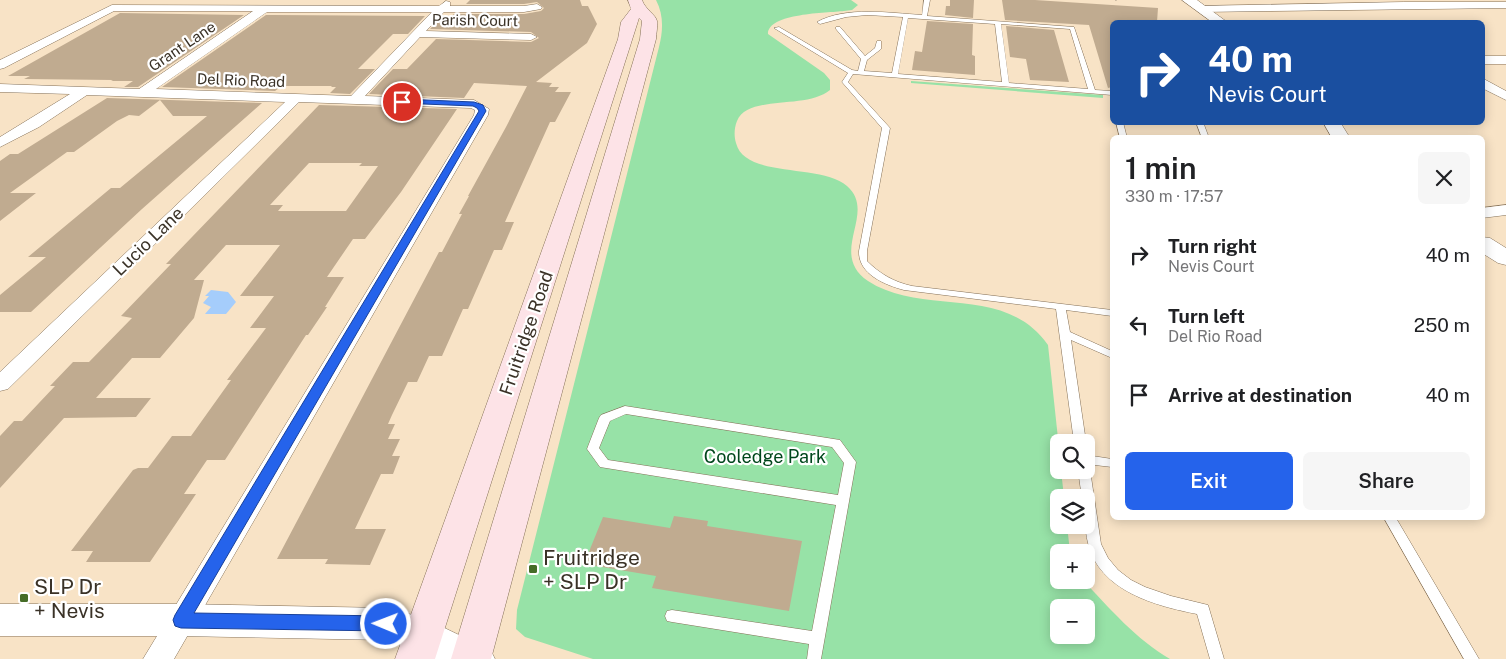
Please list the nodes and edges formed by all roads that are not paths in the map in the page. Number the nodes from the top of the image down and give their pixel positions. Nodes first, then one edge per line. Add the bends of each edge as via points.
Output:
1 (927, 0) edge
2 (1188, 0) edge
3 (445, 4) edge
4 (637, 4) edge
5 (1506, 6) edge
6 (537, 7) dead end
7 (265, 8) junction
8 (1200, 9) junction
9 (906, 16) junction
10 (924, 17) junction
11 (1217, 20) edge
12 (820, 22) dead end
13 (998, 23) junction
14 (777, 28) dead end
15 (838, 28) dead end
16 (418, 34) junction
17 (531, 37) dead end
18 (879, 42) dead end
19 (864, 59) junction
20 (1485, 60) edge
21 (1506, 60) edge
22 (0, 65) edge
23 (851, 72) junction
24 (861, 74) junction
25 (896, 76) junction
26 (1006, 84) junction
27 (1485, 84) edge
28 (0, 88) edge
29 (84, 92) junction
30 (1092, 92) junction
31 (142, 93) junction
32 (1110, 95) edge
33 (1506, 96) edge
34 (296, 98) junction
35 (354, 100) junction
36 (0, 143) edge
37 (1506, 210) edge
38 (1485, 213) edge
39 (1485, 245) edge
40 (1506, 258) edge
41 (1061, 307) junction
42 (1110, 313) edge
43 (1065, 334) junction
44 (1110, 354) edge
45 (0, 384) edge
46 (1079, 434) edge
47 (1095, 460) edge
48 (1110, 463) edge
49 (1085, 479) edge
50 (843, 501) junction
51 (1391, 520) edge
52 (672, 616) dead end
53 (0, 620) edge
54 (181, 620) junction
55 (818, 639) junction
56 (420, 647) edge
57 (158, 659) edge
58 (473, 659) edge
59 (814, 659) edge
60 (1217, 659) edge
61 (1472, 659) edge

1 - 10 lane
2 - 8 street
3 - 6 street
3 - 7 street
3 - 16 street
4 - 56 main road, Fruitridge Road
4 - 58 main road, Fruitridge Road via 650,20 648,39
5 - 8 street
7 - 22 street via 112,8
7 - 31 street, Grant Lane
8 - 11 street
9 - 10 lane
9 - 12 lane via 858,13
9 - 25 lane
10 - 13 lane
13 - 26 lane
13 - 30 lane via 1072,28
14 - 23 lane
15 - 19 lane
16 - 17 street, Parish Court
16 - 35 street
18 - 19 lane via 878,50
19 - 24 lane
20 - 21 street
23 - 24 lane
23 - 41 lane via 846,82 886,128 863,252 863,261 870,270 893,285
24 - 25 lane
25 - 26 lane
26 - 30 lane
27 - 33 street
28 - 29 street, Del Rio Road
29 - 31 street, Del Rio Road
29 - 36 street
30 - 32 lane
31 - 34 street, Del Rio Road
34 - 35 street, Del Rio Road
34 - 45 street, Lucio Lane
35 - 54 street, Del Rio Road via 474,104 481,106 482,111
37 - 38 street
39 - 40 street
41 - 42 lane
41 - 43 lane
43 - 44 lane
43 - 46 lane
47 - 48 lane
49 - 60 lane via 1095,546 1106,566 1118,579 1141,593 1203,609
50 - 50 lane via 850,462 836,444 626,410 605,418 593,449 604,464
50 - 55 lane
51 - 61 lane
52 - 55 lane
53 - 54 street
54 - 56 street via 386,624
54 - 57 street
55 - 59 lane
56 - 58 street via 447,648

